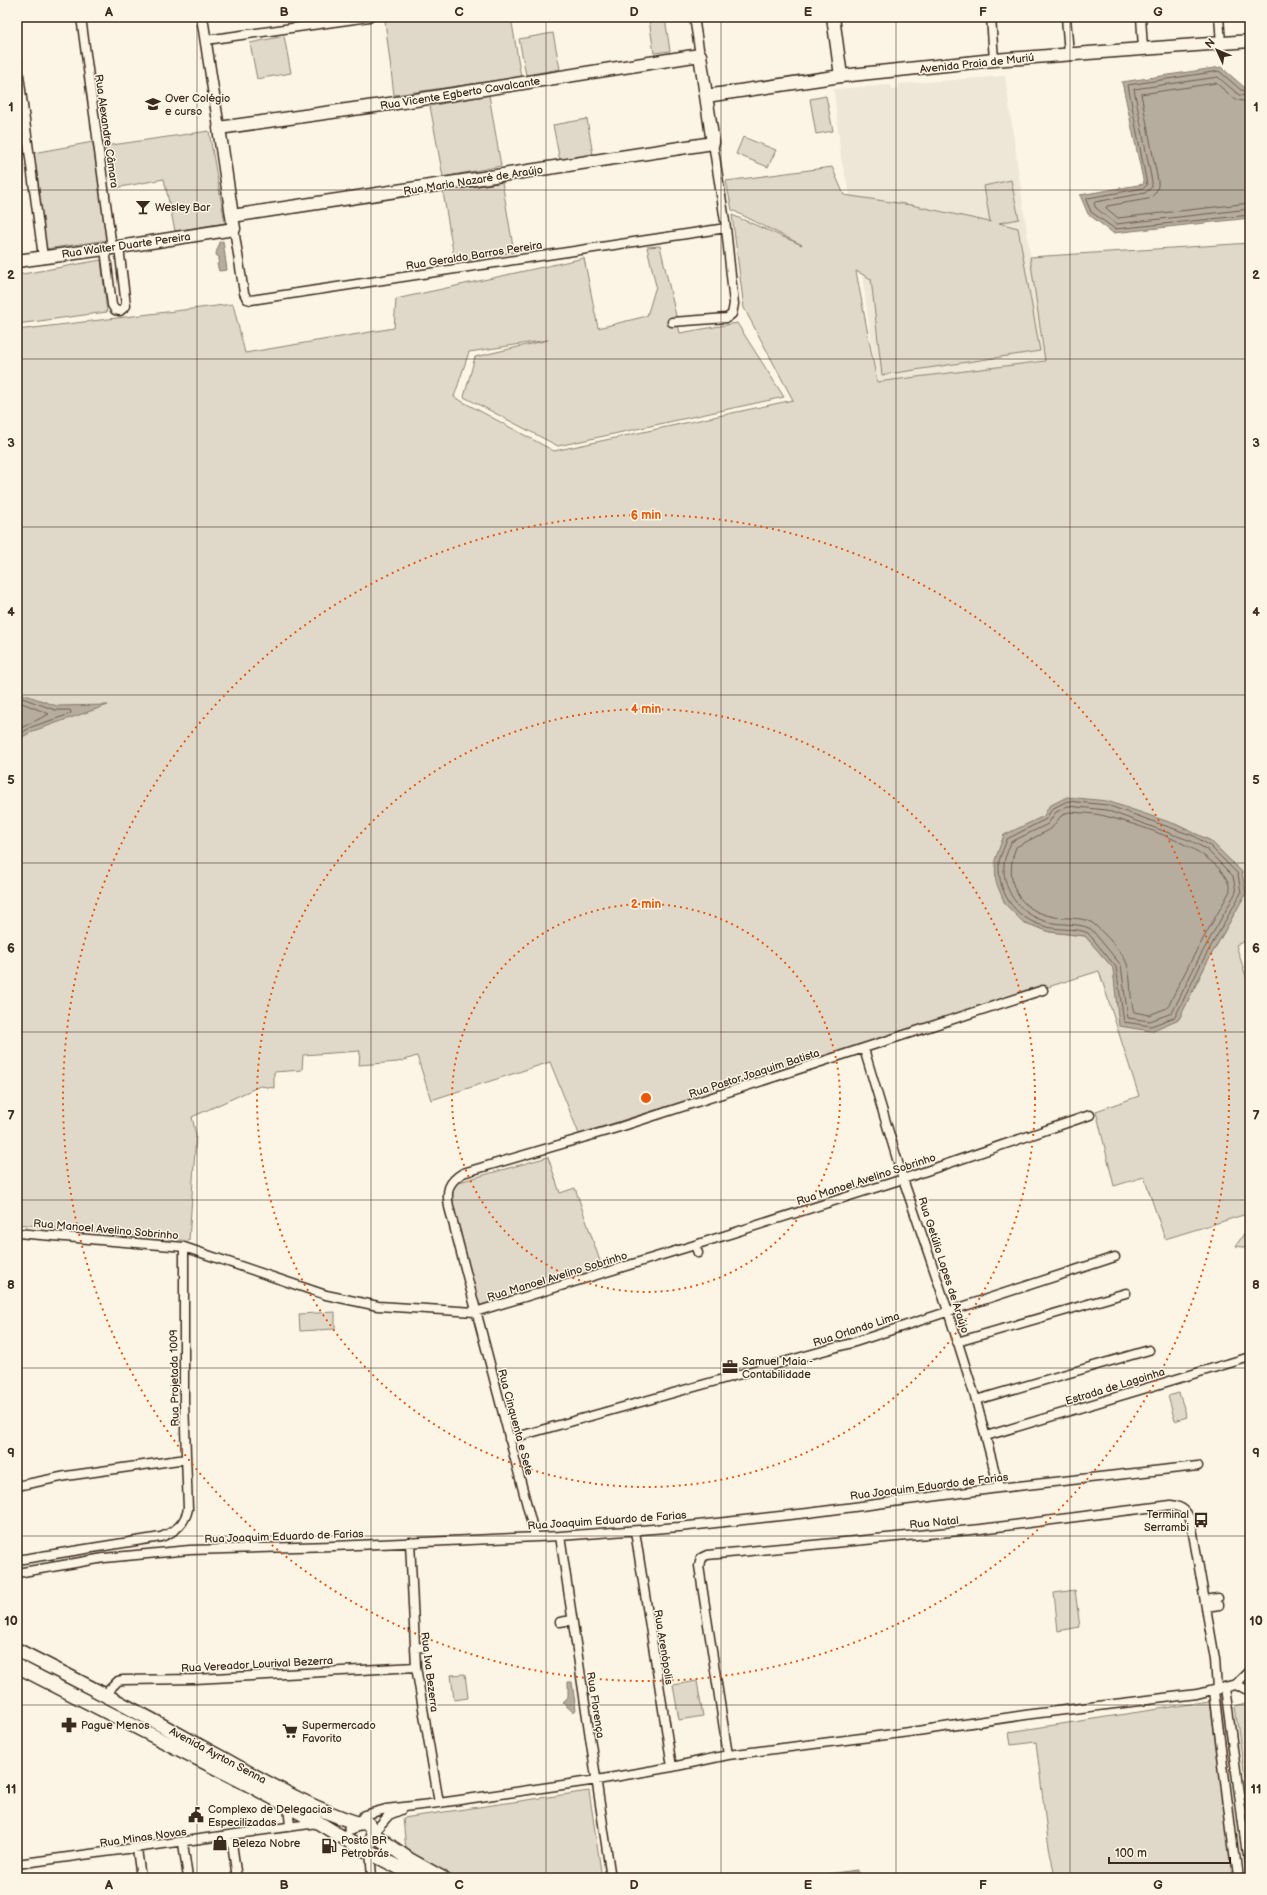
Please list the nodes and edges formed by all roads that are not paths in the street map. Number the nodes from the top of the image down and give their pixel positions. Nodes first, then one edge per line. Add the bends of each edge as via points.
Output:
1 (81, 17) edge
2 (202, 17) edge
3 (369, 17) edge
4 (694, 17) edge
5 (833, 17) edge
6 (991, 17) edge
7 (1066, 17) edge
8 (1141, 17) edge
9 (1219, 17) edge
10 (206, 40) junction
11 (1250, 41) edge
12 (1221, 43) junction
13 (1143, 48) junction
14 (1069, 54) junction
15 (700, 55) junction
16 (17, 60) edge
17 (994, 60) junction
18 (841, 76) junction
19 (706, 96) junction
20 (220, 128) junction
21 (713, 143) junction
22 (232, 216) junction
23 (726, 228) junction
24 (234, 229) junction
25 (112, 248) junction
26 (43, 257) junction
27 (17, 261) edge
28 (672, 322) dead end
29 (1043, 990) dead end
30 (864, 1049) junction
31 (1090, 1116) dead end
32 (471, 1170) joint
33 (903, 1179) junction
34 (17, 1232) edge
35 (184, 1247) junction
36 (1115, 1257) dead end
37 (1126, 1293) dead end
38 (948, 1311) junction
39 (475, 1312) junction
40 (957, 1342) junction
41 (1149, 1350) dead end
42 (1250, 1357) edge
43 (976, 1400) junction
44 (986, 1436) junction
45 (509, 1439) junction
46 (186, 1459) junction
47 (1198, 1466) dead end
48 (17, 1486) edge
49 (999, 1488) junction
50 (635, 1530) junction
51 (535, 1536) junction
52 (560, 1536) junction
53 (410, 1542) junction
54 (17, 1560) edge
55 (17, 1573) edge
56 (1219, 1602) dead end
57 (1205, 1603) junction
58 (572, 1620) junction
59 (560, 1622) dead end
60 (423, 1647) dead end
61 (414, 1648) junction
62 (17, 1650) edge
63 (17, 1666) edge
64 (416, 1667) junction
65 (1250, 1670) edge
66 (1236, 1684) junction
67 (1225, 1687) junction
68 (1250, 1689) edge
69 (1215, 1690) junction
70 (105, 1694) junction
71 (728, 1755) junction
72 (672, 1768) junction
73 (597, 1780) junction
74 (290, 1801) junction
75 (439, 1804) junction
76 (412, 1806) junction
77 (356, 1820) junction
78 (319, 1823) junction
79 (290, 1826) junction
80 (373, 1834) junction
81 (231, 1836) junction
82 (183, 1843) junction
83 (360, 1846) junction
84 (137, 1849) junction
85 (17, 1864) edge
86 (141, 1878) edge
87 (188, 1878) edge
88 (237, 1878) edge
89 (372, 1878) edge
90 (419, 1878) edge
91 (442, 1878) edge
92 (611, 1878) edge
93 (1237, 1878) edge
94 (1250, 1878) edge

1 - 25 street, Rua Alexandre Câmara
2 - 10 street
3 - 10 street
4 - 15 street
5 - 18 main road
6 - 17 street
7 - 14 street
8 - 13 street
9 - 12 street
10 - 20 street
11 - 12 main road, Avenida Praia de Muriú
12 - 13 main road, Avenida Praia de Muriú
13 - 14 main road, Avenida Praia de Muriú
14 - 17 main road, Avenida Praia de Muriú
15 - 19 main road
15 - 20 main road, Rua Vicente Egberto Cavalcante
16 - 26 street
17 - 18 main road, Avenida Praia de Muriú
18 - 19 main road, Avenida Praia de Muriú
19 - 21 main road
20 - 22 main road
21 - 22 main road, Rua Maria Nazaré de Araújo
21 - 23 street
22 - 24 main road
23 - 24 street, Rua Geraldo Barros Pereira via 262,300 246,298
23 - 28 street via 732,311 727,318
24 - 25 main road, Rua Walter Duarte Pereira
25 - 25 street via 112,305 114,310 120,311 126,306
25 - 26 main road, Rua Walter Duarte Pereira
26 - 27 main road, Rua Walter Duarte Pereira
29 - 30 street, Rua Pastor Joaquim Batista
30 - 32 street, Rua Pastor Joaquim Batista via 621,1130
30 - 33 street, Rua Getúlio Lopes de Araújo
31 - 33 street, Rua Manoel Avelino Sobrinho
32 - 39 street, Rua Cinquenta e Sete via 449,1184 447,1195
33 - 38 street, Rua Getúlio Lopes de Araújo
33 - 39 street, Rua Manoel Avelino Sobrinho via 697,1249
34 - 35 street, Rua Manoel Avelino Sobrinho
35 - 39 street, Rua Manoel Avelino Sobrinho via 326,1295 378,1306
35 - 46 street, Rua Projetada 1009
36 - 38 street, Rua Orlando Lima
37 - 40 street
38 - 40 street, Rua Getúlio Lopes de Araújo
38 - 45 street, Rua Orlando Lima via 794,1360
39 - 45 street, Rua Cinquenta e Sete
40 - 43 street, Rua Getúlio Lopes de Araújo
41 - 43 street
42 - 44 street, Estrada de Lagoinha
43 - 44 street, Rua Getúlio Lopes de Araújo
44 - 49 street, Rua Getúlio Lopes de Araújo
45 - 51 street, Rua Cinquenta e Sete
46 - 48 street via 66,1476
46 - 54 street, Rua Projetada 1009 via 188,1509 177,1528 161,1537
47 - 49 street, Rua Joaquim Eduardo de Farias
49 - 50 street, Rua Joaquim Eduardo de Farias via 808,1513
50 - 52 street, Rua Joaquim Eduardo de Farias
50 - 72 street, Rua Arenópolis
51 - 52 street, Rua Joaquim Eduardo de Farias
51 - 53 street, Rua Joaquim Eduardo de Farias
52 - 58 street, Rua Florença
53 - 55 street, Rua Joaquim Eduardo de Farias via 190,1550 104,1558
53 - 61 street, Rua Iva Bezerra
56 - 57 street
57 - 69 street via 1215,1659
57 - 71 street, Rua Natal via 1191,1522 1182,1507 1171,1505 981,1529 707,1555 700,1560 699,1566
58 - 59 street
58 - 73 street, Rua Florença
60 - 61 street
61 - 64 street, Rua Iva Bezerra
62 - 70 main road, Avenida Ayrton Senna
63 - 74 main road, Avenida Ayrton Senna
64 - 70 street, Rua Vereador Lourival Bezerra via 195,1679 123,1680 118,1681
64 - 75 street, Rua Iva Bezerra
65 - 66 street
66 - 67 street
66 - 68 street
67 - 69 street
67 - 94 street
69 - 71 street via 1156,1700
69 - 93 street
70 - 74 main road, Avenida Ayrton Senna
71 - 72 street
72 - 73 street
73 - 75 street
73 - 92 street, Rua Florença
74 - 77 main road, Avenida Ayrton Senna
74 - 78 main road, Avenida Ayrton Senna
74 - 79 street
75 - 76 street
76 - 77 street via 386,1809
76 - 80 street via 388,1816
77 - 80 main road via 370,1826
77 - 83 main road via 349,1834
78 - 79 street, Rua Minas Novas
78 - 83 main road, Avenida Ayrton Senna
79 - 81 street, Rua Minas Novas
80 - 83 main road via 369,1843
80 - 91 main road via 410,1860
81 - 82 street, Rua Minas Novas
81 - 88 street
82 - 84 street, Rua Minas Novas
82 - 87 street
83 - 89 street
83 - 90 main road, Avenida Ayrton Senna
84 - 85 street, Rua Minas Novas
84 - 86 street

